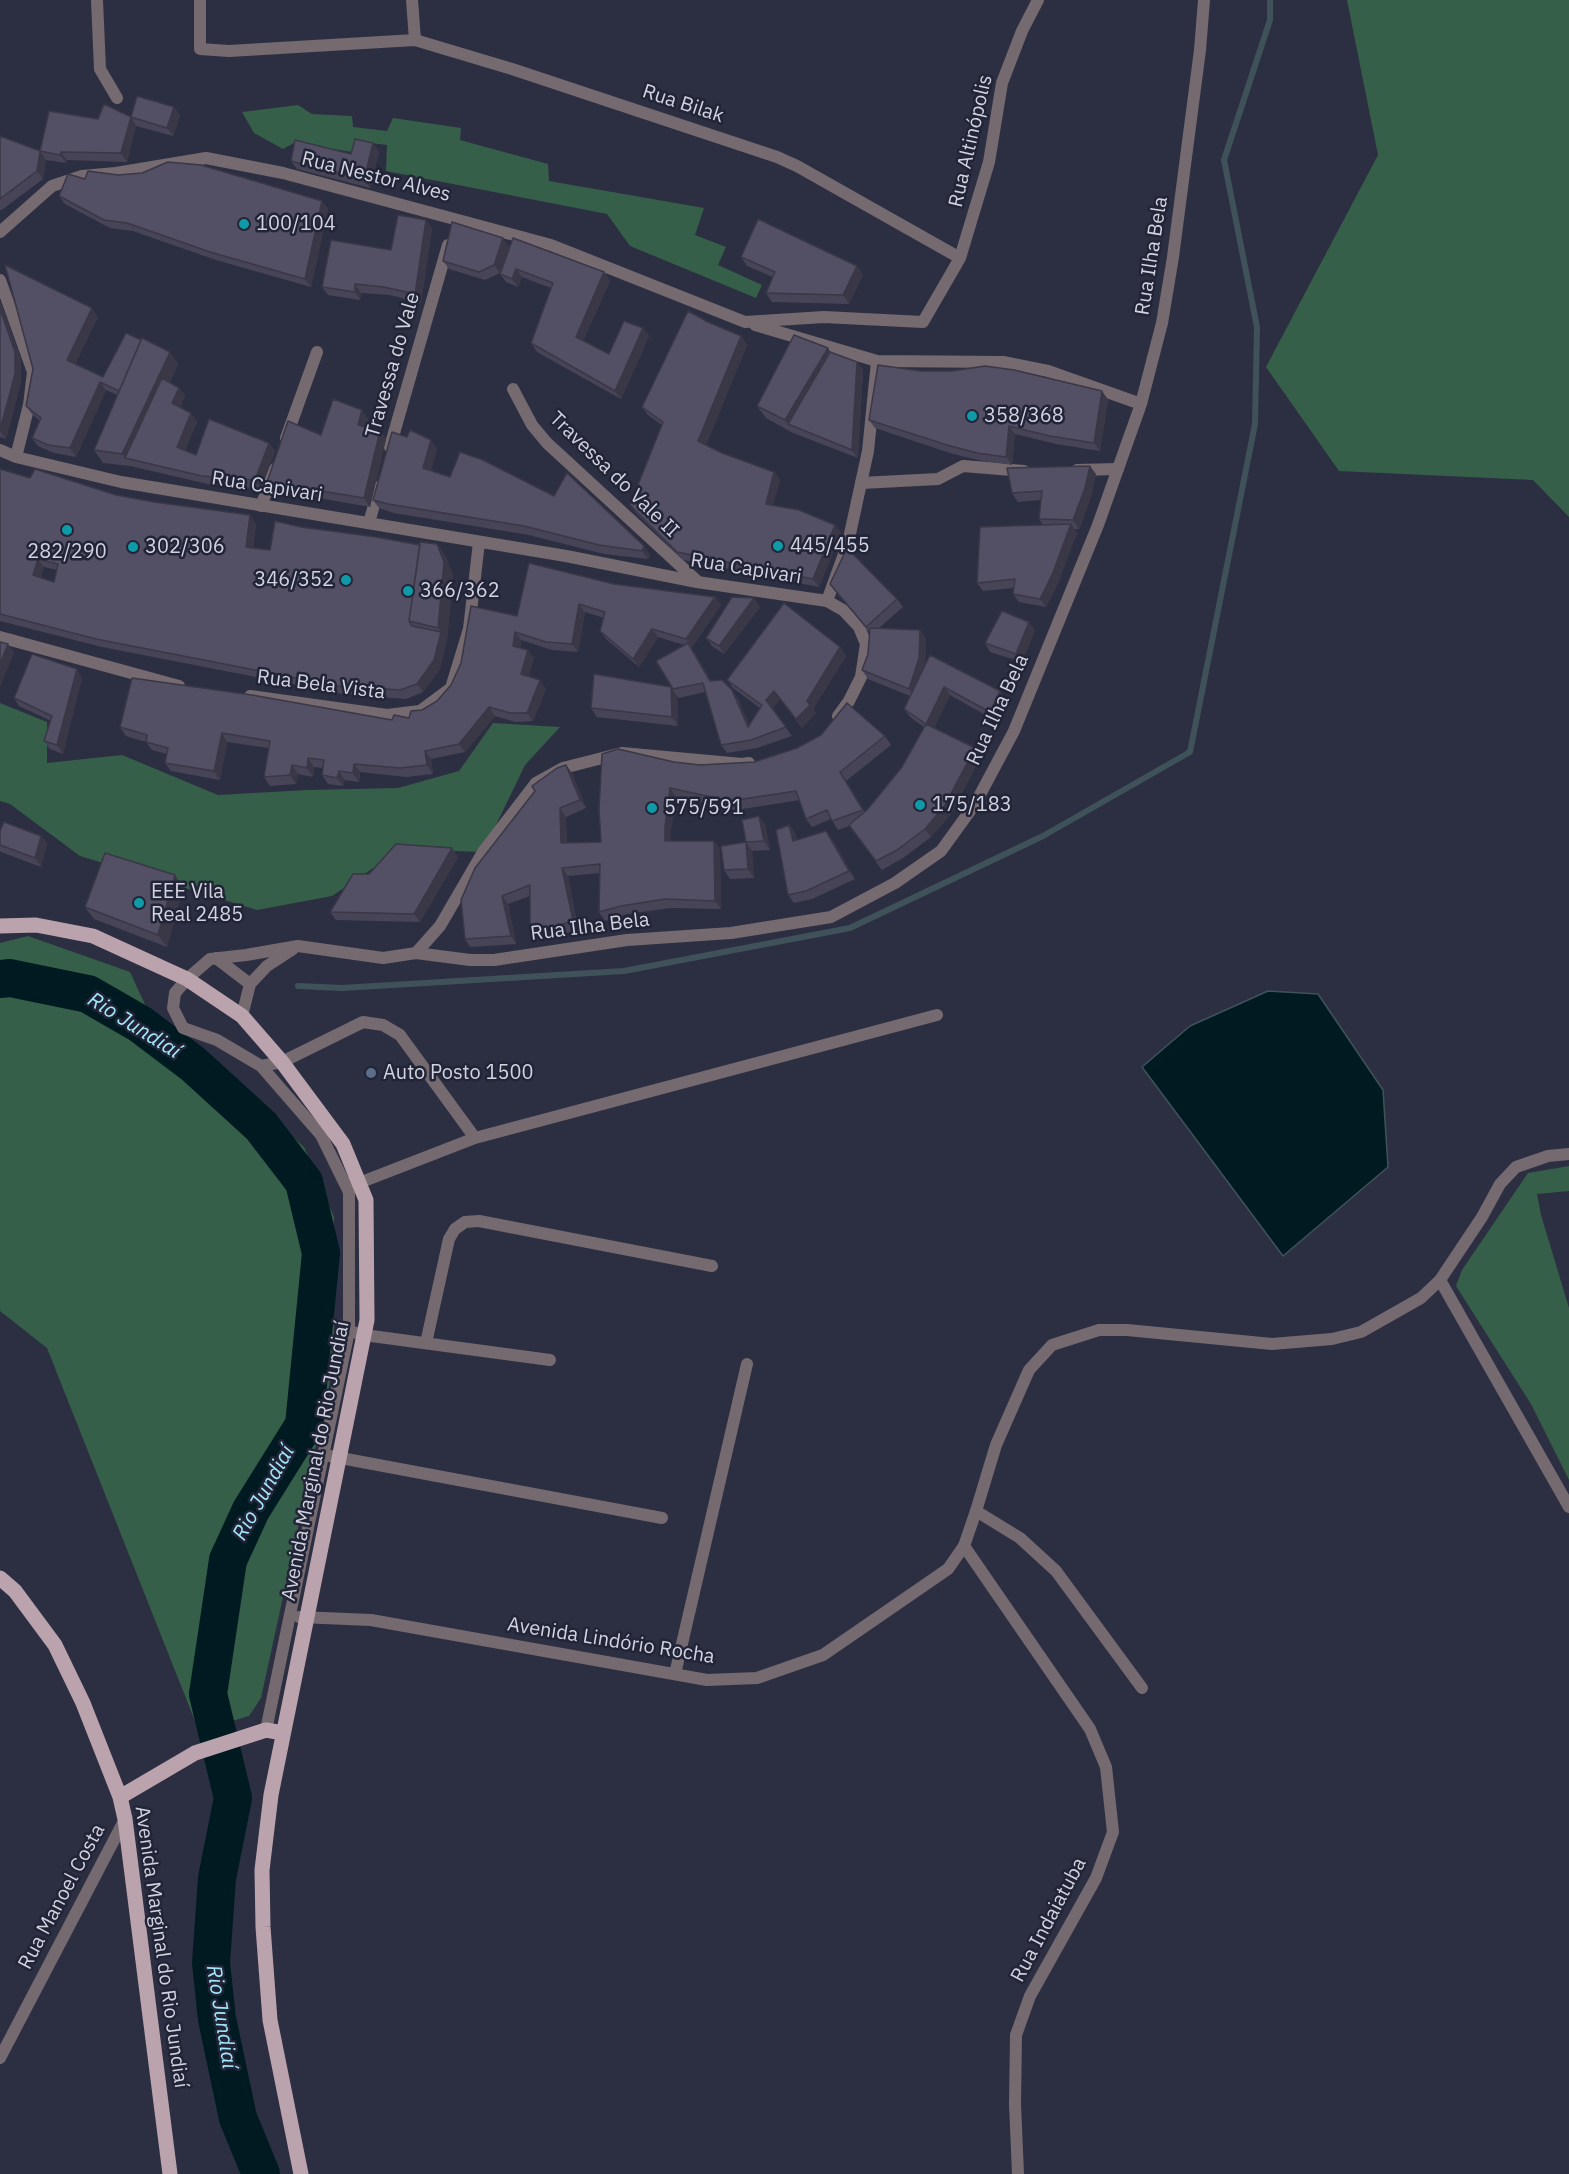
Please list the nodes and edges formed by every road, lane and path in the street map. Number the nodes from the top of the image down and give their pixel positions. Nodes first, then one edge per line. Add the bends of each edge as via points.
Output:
1 (97, 0) edge
2 (200, 0) edge
3 (412, 0) edge
4 (1038, 0) edge
5 (1204, 0) edge
6 (415, 40) junction
7 (117, 98) dead end
8 (455, 218) junction
9 (0, 231) edge
10 (960, 258) junction
11 (0, 280) edge
12 (745, 322) junction
13 (923, 322) joint
14 (317, 352) dead end
15 (877, 362) junction
16 (513, 389) dead end
17 (1141, 404) junction
18 (0, 450) edge
19 (388, 455) edge
20 (16, 457) junction
21 (1118, 469) junction
22 (1059, 470) edge
23 (1036, 471) edge
24 (382, 478) edge
25 (861, 483) junction
26 (261, 506) junction
27 (369, 523) junction
28 (479, 542) junction
29 (697, 582) junction
30 (827, 601) junction
31 (0, 637) edge
32 (196, 688) edge
33 (241, 694) edge
34 (828, 730) edge
35 (762, 760) edge
36 (0, 926) edge
37 (298, 946) junction
38 (416, 953) junction
39 (216, 958) junction
40 (187, 979) junction
41 (250, 984) junction
42 (937, 1015) dead end
43 (242, 1016) junction
44 (282, 1062) junction
45 (261, 1066) junction
46 (475, 1138) junction
47 (1569, 1154) edge
48 (352, 1182) junction
49 (712, 1266) dead end
50 (1440, 1280) junction
51 (357, 1333) junction
52 (426, 1343) junction
53 (550, 1360) dead end
54 (747, 1364) dead end
55 (331, 1456) junction
56 (1569, 1507) edge
57 (976, 1511) junction
58 (662, 1518) dead end
59 (964, 1546) junction
60 (0, 1578) edge
61 (290, 1615) junction
62 (306, 1618) junction
63 (675, 1674) junction
64 (1142, 1688) dead end
65 (266, 1730) junction
66 (283, 1733) junction
67 (120, 1797) junction
68 (125, 1819) junction
69 (0, 2058) edge
70 (170, 2174) edge
71 (301, 2174) edge
72 (1018, 2174) edge

1 - 7 street via 100,69
2 - 6 street via 200,49 229,51
3 - 6 street
4 - 10 street, Rua Altinópolis via 1002,83 990,162
5 - 17 street, Rua Ilha Bela via 1173,257 1162,323
6 - 10 street, Rua Bilak via 777,157
8 - 9 street, Rua Nestor Alves via 283,173 206,158 82,176 52,186
8 - 12 street, Rua Nestor Alves via 552,244
8 - 19 street, Travessa do Vale
10 - 13 street, Rua Altinópolis
11 - 20 street via 33,372
12 - 13 street, Rua Nestor Alves via 824,317
12 - 15 street, Rua Nestor Alves
14 - 26 street
15 - 17 street, Rua Nestor Alves via 1003,362 1048,371
15 - 25 street
16 - 29 street, Travessa do Vale II via 532,425 548,443
17 - 21 street, Rua Ilha Bela
18 - 20 street, Rua Capivari
20 - 26 street, Rua Capivari via 121,482
21 - 22 street
21 - 38 street, Rua Ilha Bela via 1014,732 975,804 941,851 914,870 831,916 731,933 627,940 494,960
23 - 25 street via 963,466 938,479
24 - 27 street
25 - 30 street via 848,543
26 - 27 street, Rua Capivari
27 - 28 street, Rua Capivari
28 - 29 street, Rua Capivari
28 - 33 street, Rua Bela Vista via 470,629 451,688 420,711 387,715
29 - 30 street, Rua Capivari
30 - 34 street, Rua Capivari via 843,610 859,627 866,644 861,677
31 - 32 street
35 - 38 street via 742,764 622,753 563,768 537,783 483,852 440,926
36 - 40 main road, Avenida Marginal do Rio Jundiaí via 36,925 93,936
37 - 38 street, Rua Ilha Bela via 383,958
37 - 39 street, Rua Ilha Bela
37 - 41 street via 267,966
39 - 40 street, Rua Ilha Bela
39 - 41 street
40 - 43 main road, Avenida Marginal do Rio Jundiaí
40 - 45 street via 175,993 173,1008 183,1028 217,1040
41 - 43 street
42 - 46 street
43 - 44 main road, Avenida Marginal do Rio Jundiaí
44 - 45 street
44 - 46 street via 363,1022 383,1025 400,1035
44 - 48 main road, Avenida Marginal do Rio Jundiaí via 343,1144
45 - 48 street via 321,1135
46 - 48 street
47 - 50 street, Avenida Lindório Rocha via 1548,1156 1516,1167 1500,1184
48 - 51 main road, Avenida Marginal do Rio Jundiaí via 366,1200 366,1320
49 - 52 street via 479,1221 465,1222 454,1228 449,1239
50 - 56 street
50 - 57 street, Avenida Lindório Rocha via 1422,1298 1361,1332 1332,1339 1272,1344 1099,1330 1052,1345 1029,1370 996,1445
51 - 52 street
51 - 55 main road, Avenida Marginal do Rio Jundiaí
52 - 53 street
54 - 63 street
55 - 58 street
55 - 61 street
55 - 62 main road, Avenida Marginal do Rio Jundiaí
57 - 59 street, Avenida Lindório Rocha
57 - 64 street via 1020,1538 1056,1571
59 - 63 street, Avenida Lindório Rocha via 948,1569 823,1654 757,1677 707,1680
59 - 72 street, Rua Indaiatuba via 1090,1729 1106,1767 1113,1832 1096,1878 1030,1996 1016,2035
60 - 67 main road, Avenida Marginal do Rio Jundiaí via 15,1591 55,1645
61 - 62 street, Avenida Lindório Rocha
61 - 65 street
62 - 63 street, Avenida Lindório Rocha via 371,1620
62 - 66 main road, Avenida Marginal do Rio Jundiaí
65 - 66 main road
65 - 67 main road via 195,1752
66 - 71 main road, Avenida Marginal do Rio Jundiaí via 262,1870 263,1927 270,2020
67 - 68 main road, Avenida Marginal do Rio Jundiaí
68 - 69 street, Rua Manoel Costa
68 - 70 main road, Avenida Marginal do Rio Jundiaí

